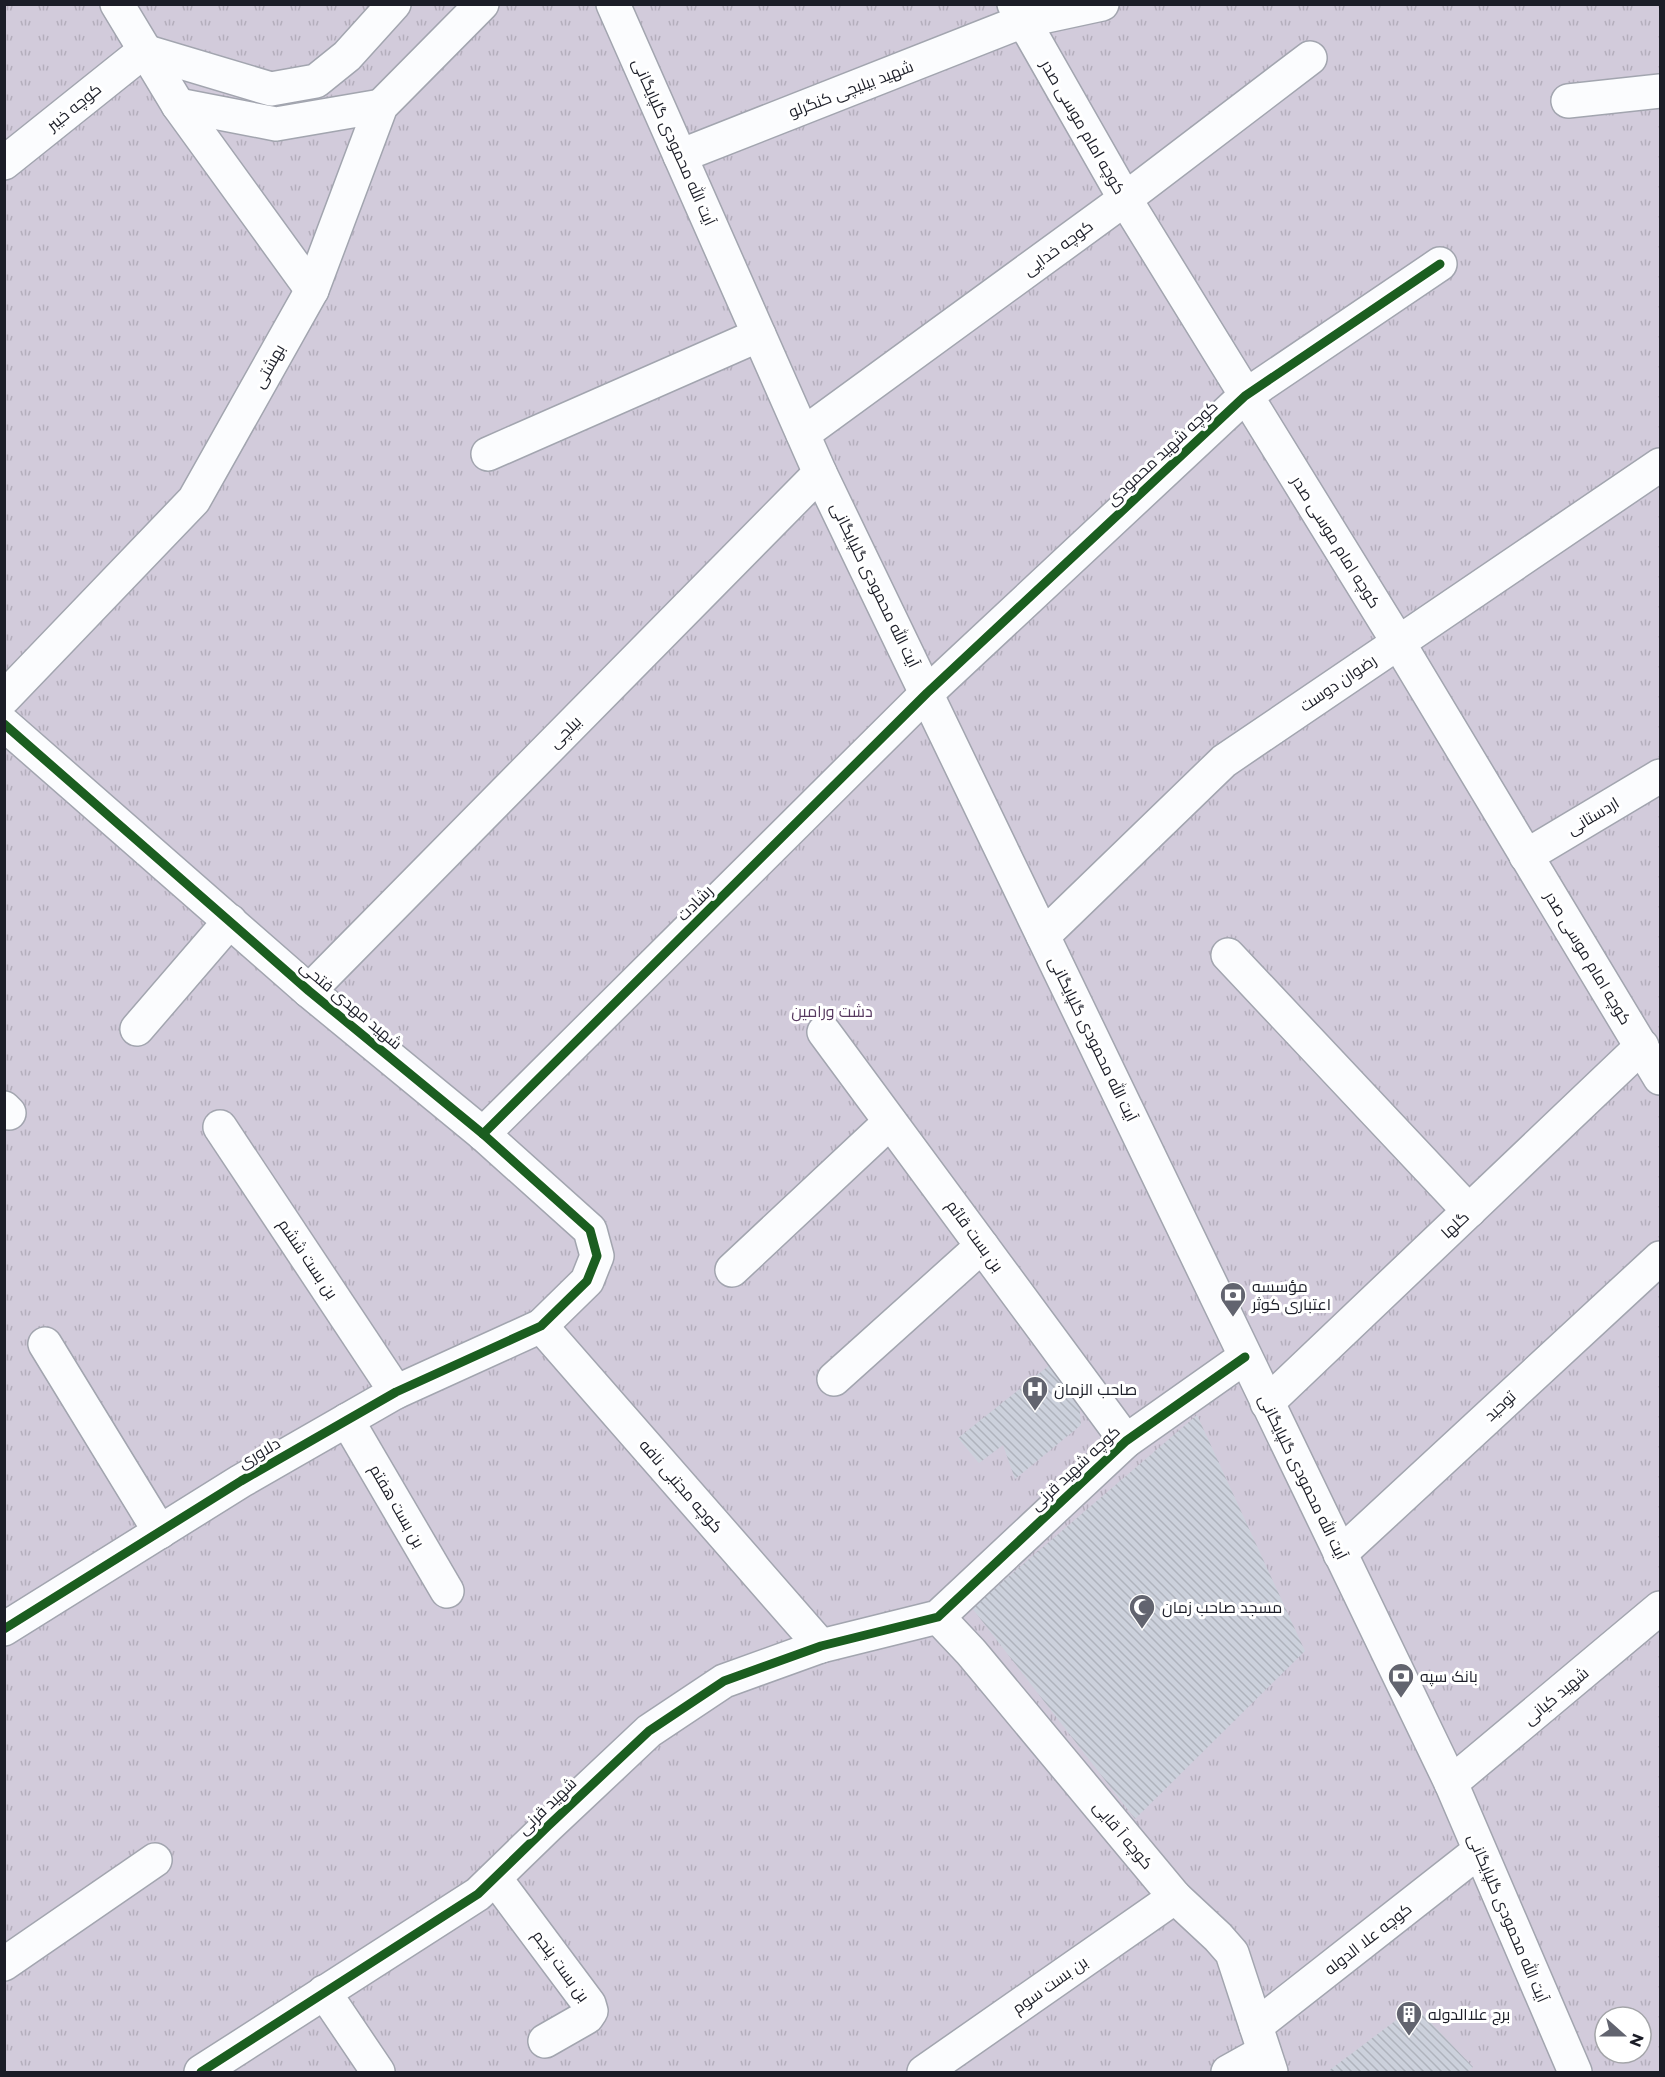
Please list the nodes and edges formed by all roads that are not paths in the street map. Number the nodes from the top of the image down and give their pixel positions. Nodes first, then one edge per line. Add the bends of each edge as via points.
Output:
1 (117, 4) edge
2 (394, 4) edge
3 (482, 4) edge
4 (613, 4) edge
5 (1102, 4) edge
6 (1018, 13) edge
7 (144, 51) junction
8 (1310, 58) dead end
9 (1660, 91) edge
10 (1568, 101) dead end
11 (178, 105) junction
12 (381, 106) junction
13 (680, 156) junction
14 (4, 163) edge
15 (1125, 199) junction
16 (1440, 264) dead end
17 (312, 290) junction
18 (759, 335) junction
19 (1245, 396) junction
20 (803, 434) junction
21 (488, 454) dead end
22 (1660, 465) edge
23 (820, 473) junction
24 (1398, 642) junction
25 (927, 693) junction
26 (4, 698) edge
27 (4, 724) edge
28 (1660, 776) edge
29 (1526, 856) junction
30 (230, 921) junction
31 (1043, 936) junction
32 (1228, 955) dead end
33 (309, 991) junction
34 (137, 1029) dead end
35 (824, 1032) dead end
36 (1642, 1047) junction
37 (1660, 1078) edge
38 (890, 1122) junction
39 (220, 1127) dead end
40 (483, 1134) junction
41 (1469, 1211) junction
42 (982, 1246) junction
43 (1660, 1258) edge
44 (732, 1270) dead end
45 (541, 1326) junction
46 (45, 1344) dead end
47 (1245, 1357) junction
48 (834, 1379) dead end
49 (396, 1392) junction
50 (1267, 1403) junction
51 (347, 1420) junction
52 (1126, 1441) junction
53 (160, 1532) junction
54 (1340, 1554) junction
55 (447, 1592) dead end
56 (1660, 1608) edge
57 (938, 1617) junction
58 (4, 1629) edge
59 (821, 1646) junction
60 (1451, 1783) junction
61 (1479, 1851) junction
62 (155, 1860) dead end
63 (495, 1878) junction
64 (1175, 1897) junction
65 (4, 1964) edge
66 (324, 1992) junction
67 (545, 2041) dead end
68 (1264, 2050) edge
69 (201, 2073) edge
70 (378, 2073) edge
71 (924, 2073) edge
72 (1228, 2073) edge
73 (1575, 2073) edge

1 - 7 street
2 - 7 street via 347,56 316,81 271,89
3 - 12 street, بهشتی
4 - 13 street, آیت الله محمودی گلپایگانی
5 - 6 street, شهید بیلیچی کنگرلو
6 - 13 street, شهید بیلیچی کنگرلو
6 - 15 street, کوچه امام موسی صدر
7 - 11 street
7 - 14 street, کوچه خیبر
8 - 15 street, کوچه خدایی
9 - 10 street
11 - 12 street via 276,124
11 - 17 street
12 - 17 street, بهشتی
13 - 18 street, آیت الله محمودی گلپایگانی
15 - 19 street, کوچه امام موسی صدر
15 - 20 street, کوچه خدایی
16 - 19 street, کوچه شهید محمودی
17 - 26 street, بهشتی via 194,500
18 - 20 street, آیت الله محمودی گلپایگانی
18 - 21 street
19 - 24 street, کوچه امام موسی صدر
19 - 25 street, کوچه شهید محمودی
20 - 23 street, آیت الله محمودی گلپایگانی
22 - 24 street, رضوان دوست
23 - 25 street, آیت الله محمودی گلپایگانی
23 - 33 street, بیلچی
24 - 29 street, کوچه امام موسی صدر
24 - 31 street, رضوان دوست via 1224,761
25 - 31 street, آیت الله محمودی گلپایگانی
25 - 40 street, رشادت
27 - 30 street, شهید مهدی فتحی
28 - 29 street, اردستانی
29 - 36 street, کوچه امام موسی صدر
30 - 33 street, شهید مهدی فتحی
30 - 34 street
31 - 47 street, آیت الله محمودی گلپایگانی
32 - 41 street
33 - 40 street, شهید مهدی فتحی
35 - 38 street, بن بست قائم
36 - 37 street, کوچه امام موسی صدر
36 - 41 street, گلها
38 - 42 street, بن بست قائم
38 - 44 street
39 - 49 street, بن بست ششم
40 - 45 street, شهید مهدی فتحی via 590,1230 597,1256 587,1281
41 - 50 street, گلها
42 - 48 street
42 - 52 street, بن بست قائم
43 - 54 street, توحید
45 - 49 street, دلاوری
45 - 59 street, کوچه مجتبی نافه
46 - 53 street
47 - 50 street, آیت الله محمودی گلپایگانی
47 - 52 street, کوچه شهید قرنی
49 - 51 street, دلاوری
50 - 54 street, آیت الله محمودی گلپایگانی
51 - 53 street, دلاوری
51 - 55 street, بن بست هفتم
52 - 57 street, کوچه شهید قرنی
53 - 58 street, دلاوری
54 - 60 street, آیت الله محمودی گلپایگانی
56 - 60 street, شهید کیانی
57 - 59 street, شهید قرنی
57 - 64 street, کوچه آ قایی via 972,1652
59 - 63 street, شهید قرنی via 724,1681 649,1731
60 - 61 street, آیت الله محمودی گلپایگانی
61 - 68 street, کوچه علا الدوله
61 - 73 street, آیت الله محمودی گلپایگانی
62 - 65 street
63 - 66 street, شهید قرنی via 478,1894
63 - 67 street, بن بست پنجم via 591,2010 587,2017
64 - 68 street, کوچه آ قایی via 1232,1953
64 - 71 street, بن بست سوم
66 - 69 street, شهید قرنی
66 - 70 street
68 - 72 street, کوچه علا الدوله

